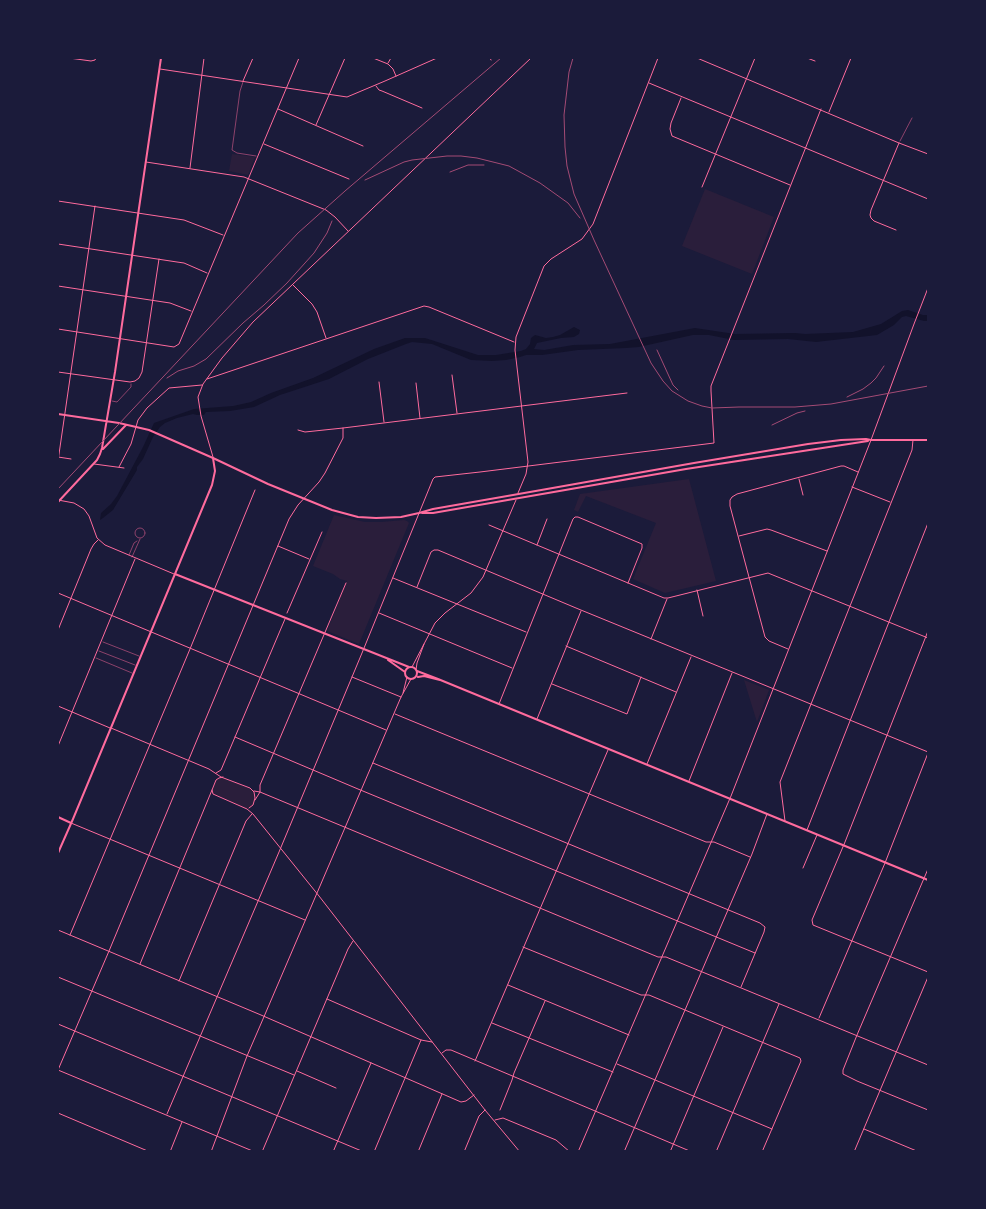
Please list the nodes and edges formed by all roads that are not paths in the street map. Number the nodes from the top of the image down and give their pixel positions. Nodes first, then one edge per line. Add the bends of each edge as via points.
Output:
1 (70, 58) edge
2 (96, 58) edge
3 (161, 58) edge
4 (204, 58) edge
5 (253, 58) edge
6 (299, 58) edge
7 (345, 58) edge
8 (373, 58) edge
9 (390, 58) edge
10 (437, 58) edge
11 (490, 58) edge
12 (531, 58) edge
13 (658, 58) edge
14 (697, 58) edge
15 (754, 58) edge
16 (807, 58) edge
17 (851, 58) edge
18 (491, 60) dead end
19 (815, 61) dead end
20 (388, 64) junction
21 (159, 69) junction
22 (202, 76) junction
23 (396, 76) junction
24 (746, 78) junction
25 (243, 82) junction
26 (648, 83) junction
27 (376, 85) junction
28 (286, 88) junction
29 (329, 95) junction
30 (681, 97) junction
31 (422, 108) dead end
32 (277, 109) junction
33 (821, 109) junction
34 (829, 112) junction
35 (731, 116) junction
36 (912, 118) dead end
37 (316, 126) junction
38 (899, 143) junction
39 (263, 144) junction
40 (363, 146) dead end
41 (805, 147) junction
42 (716, 154) junction
43 (928, 154) edge
44 (258, 156) junction
45 (146, 162) junction
46 (190, 169) junction
47 (248, 179) junction
48 (349, 179) dead end
49 (883, 180) junction
50 (790, 185) junction
51 (702, 187) dead end
52 (928, 199) edge
53 (58, 200) edge
54 (94, 206) junction
55 (138, 212) junction
56 (896, 230) dead end
57 (349, 231) junction
58 (224, 235) junction
59 (58, 244) edge
60 (88, 249) junction
61 (132, 255) junction
62 (159, 259) junction
63 (208, 273) junction
64 (293, 285) junction
65 (58, 286) edge
66 (928, 288) edge
67 (82, 290) junction
68 (126, 297) junction
69 (153, 301) junction
70 (192, 311) junction
71 (58, 329) edge
72 (76, 332) junction
73 (120, 338) junction
74 (326, 339) junction
75 (147, 342) junction
76 (514, 342) junction
77 (58, 372) edge
78 (70, 373) junction
79 (452, 375) dead end
80 (206, 379) junction
81 (114, 380) junction
82 (131, 382) junction
83 (379, 382) dead end
84 (416, 383) dead end
85 (202, 385) junction
86 (626, 394) dead end
87 (110, 401) junction
88 (522, 406) junction
89 (58, 414) edge
90 (458, 414) junction
91 (64, 415) junction
92 (420, 418) junction
93 (107, 421) junction
94 (384, 423) junction
95 (127, 424) junction
96 (136, 426) junction
97 (343, 428) junction
98 (298, 430) dead end
99 (913, 439) junction
100 (871, 440) junction
101 (928, 440) edge
102 (102, 450) junction
103 (58, 457) edge
104 (213, 458) junction
105 (71, 459) dead end
106 (58, 462) edge
107 (93, 464) junction
108 (528, 466) junction
109 (119, 467) junction
110 (124, 468) dead end
111 (858, 472) junction
112 (799, 478) junction
113 (852, 487) junction
114 (255, 490) dead end
115 (518, 494) junction
116 (803, 495) dead end
117 (304, 498) junction
118 (516, 499) junction
119 (58, 501) edge
120 (891, 503) junction
121 (419, 513) junction
122 (547, 519) dead end
123 (928, 523) edge
124 (489, 525) dead end
125 (502, 531) junction
126 (322, 532) dead end
127 (739, 536) junction
128 (137, 537) junction
129 (141, 538) junction
130 (99, 540) junction
131 (139, 542) junction
132 (134, 543) junction
133 (536, 545) junction
134 (278, 546) junction
135 (826, 551) junction
136 (129, 555) junction
137 (559, 555) junction
138 (132, 557) junction
139 (136, 558) junction
140 (310, 559) junction
141 (487, 570) junction
142 (175, 574) junction
143 (393, 577) junction
144 (750, 577) junction
145 (346, 583) dead end
146 (628, 583) junction
147 (416, 587) junction
148 (214, 590) junction
149 (697, 590) junction
150 (811, 591) junction
151 (58, 593) edge
152 (543, 594) junction
153 (668, 598) junction
154 (70, 599) junction
155 (456, 604) junction
156 (252, 606) junction
157 (850, 606) junction
158 (581, 610) junction
159 (287, 613) dead end
160 (378, 613) junction
161 (112, 616) junction
162 (703, 616) dead end
163 (285, 618) junction
164 (889, 622) junction
165 (58, 630) edge
166 (928, 631) edge
167 (151, 632) junction
168 (527, 633) junction
169 (324, 634) junction
170 (429, 634) junction
171 (927, 637) edge
172 (652, 639) junction
173 (101, 641) junction
174 (424, 644) junction
175 (566, 646) junction
176 (190, 649) junction
177 (788, 649) junction
178 (97, 650) junction
179 (363, 650) junction
180 (691, 655) junction
181 (94, 657) junction
182 (140, 657) junction
183 (386, 659) junction
184 (228, 664) junction
185 (137, 666) junction
186 (410, 667) junction
187 (513, 669) junction
188 (417, 670) junction
189 (405, 672) junction
190 (732, 672) junction
191 (133, 674) junction
192 (352, 677) junction
193 (407, 677) junction
194 (641, 677) junction
195 (260, 678) junction
196 (416, 678) junction
197 (411, 679) junction
198 (440, 680) junction
199 (552, 684) junction
200 (772, 688) junction
201 (676, 692) junction
202 (403, 693) junction
203 (298, 694) junction
204 (401, 698) junction
205 (499, 704) junction
206 (812, 704) junction
207 (58, 706) edge
208 (338, 710) junction
209 (72, 712) junction
210 (394, 713) junction
211 (537, 720) junction
212 (851, 720) junction
213 (110, 728) junction
214 (387, 730) junction
215 (888, 735) junction
216 (235, 737) junction
217 (149, 744) junction
218 (58, 746) edge
219 (608, 749) junction
220 (928, 752) edge
221 (274, 753) junction
222 (188, 760) junction
223 (373, 763) junction
224 (647, 765) junction
225 (313, 770) junction
226 (216, 773) junction
227 (223, 778) junction
228 (216, 780) junction
229 (689, 782) junction
230 (212, 790) junction
231 (361, 790) junction
232 (253, 791) junction
233 (260, 792) junction
234 (589, 794) junction
235 (214, 795) junction
236 (210, 797) junction
237 (729, 799) junction
238 (255, 800) junction
239 (253, 805) junction
240 (246, 808) junction
241 (297, 808) junction
242 (253, 814) junction
243 (767, 814) junction
244 (58, 817) edge
245 (785, 821) junction
246 (71, 823) junction
247 (345, 828) junction
248 (807, 830) junction
249 (817, 835) junction
250 (110, 839) junction
251 (711, 843) junction
252 (568, 844) junction
253 (844, 846) junction
254 (280, 848) junction
255 (58, 854) edge
256 (149, 855) junction
257 (750, 857) junction
258 (885, 863) junction
259 (180, 868) junction
260 (803, 868) dead end
261 (928, 869) edge
262 (556, 871) junction
263 (925, 879) junction
264 (928, 880) edge
265 (219, 885) junction
266 (317, 893) junction
267 (689, 893) junction
268 (258, 900) junction
269 (540, 909) junction
270 (728, 909) junction
271 (305, 920) junction
272 (677, 921) junction
273 (58, 930) edge
274 (70, 935) junction
275 (716, 937) junction
276 (353, 940) junction
277 (852, 940) junction
278 (523, 947) junction
279 (109, 951) junction
280 (755, 953) junction
281 (662, 957) junction
282 (891, 957) junction
283 (140, 965) junction
284 (701, 971) junction
285 (928, 972) edge
286 (58, 977) edge
287 (928, 977) edge
288 (179, 981) junction
289 (508, 984) junction
290 (740, 988) junction
291 (91, 991) junction
292 (646, 995) junction
293 (217, 996) junction
294 (327, 999) junction
295 (545, 1000) junction
296 (779, 1003) junction
297 (685, 1010) junction
298 (264, 1016) junction
299 (819, 1019) junction
300 (492, 1022) junction
301 (58, 1024) edge
302 (723, 1027) junction
303 (74, 1031) junction
304 (629, 1034) junction
305 (857, 1035) junction
306 (200, 1036) junction
307 (310, 1036) junction
308 (528, 1038) junction
309 (421, 1040) junction
310 (432, 1042) junction
311 (762, 1042) junction
312 (897, 1051) junction
313 (442, 1053) junction
314 (247, 1056) junction
315 (475, 1060) junction
316 (371, 1062) junction
317 (616, 1064) junction
318 (928, 1065) edge
319 (58, 1070) edge
320 (296, 1071) junction
321 (613, 1072) junction
322 (184, 1076) junction
323 (294, 1076) junction
324 (513, 1076) junction
325 (406, 1077) junction
326 (655, 1081) junction
327 (336, 1088) dead end
328 (880, 1090) junction
329 (443, 1093) junction
330 (474, 1095) junction
331 (232, 1096) junction
332 (694, 1097) junction
333 (485, 1110) junction
334 (500, 1110) dead end
335 (928, 1110) edge
336 (596, 1111) junction
337 (58, 1113) edge
338 (733, 1113) junction
339 (167, 1115) junction
340 (277, 1115) junction
341 (494, 1120) junction
342 (183, 1122) junction
343 (635, 1128) junction
344 (864, 1128) junction
345 (772, 1129) junction
346 (218, 1136) junction
347 (338, 1140) junction
348 (674, 1144) junction
349 (150, 1152) edge
350 (170, 1152) edge
351 (211, 1152) edge
352 (255, 1152) edge
353 (262, 1152) edge
354 (333, 1152) edge
355 (364, 1152) edge
356 (374, 1152) edge
357 (418, 1152) edge
358 (464, 1152) edge
359 (520, 1152) edge
360 (570, 1152) edge
361 (578, 1152) edge
362 (624, 1152) edge
363 (670, 1152) edge
364 (692, 1152) edge
365 (716, 1152) edge
366 (762, 1152) edge
367 (854, 1152) edge
368 (919, 1152) edge

1 - 2 street via 91,61
3 - 21 main road
4 - 22 street
5 - 25 street
6 - 28 street
7 - 29 street
8 - 20 street
9 - 20 street
10 - 23 street
11 - 18 street
12 - 57 street
13 - 26 street
14 - 24 street
15 - 24 street
16 - 19 street
17 - 34 street
20 - 23 street
21 - 22 street
21 - 45 main road
22 - 25 street
22 - 46 street
23 - 27 street
24 - 33 street
24 - 35 street
25 - 28 street
25 - 44 lane via 232,150
26 - 30 street
26 - 76 street via 589,230 582,239 544,266
27 - 29 street via 350,96
27 - 31 street via 379,90
28 - 29 street
28 - 32 street
29 - 37 street
30 - 35 street
30 - 42 street via 671,123 672,136
32 - 37 street
32 - 39 street
33 - 34 street
33 - 41 street
34 - 38 street
35 - 41 street
35 - 42 street
36 - 38 lane
37 - 40 street
38 - 43 street
38 - 49 street
39 - 44 street
39 - 48 street
41 - 49 street
41 - 50 street
42 - 50 street
42 - 51 street
44 - 47 street
45 - 46 street
45 - 55 main road
46 - 47 street
47 - 57 street via 326,210
47 - 58 street
49 - 52 street
49 - 56 street via 870,218
50 - 108 street via 713,380 714,443
53 - 54 street
54 - 55 street
54 - 60 street
55 - 58 street via 188,221
55 - 61 main road
57 - 64 street
58 - 63 street
59 - 60 street
60 - 61 street
60 - 67 street
61 - 62 street
61 - 68 main road
62 - 63 street via 184,263
62 - 69 street
63 - 70 street
64 - 74 street via 317,312
64 - 80 street via 248,328
65 - 67 street
66 - 100 street
67 - 68 street
67 - 72 street
68 - 69 street
68 - 73 main road
69 - 70 street
69 - 75 street
70 - 75 street via 176,346
71 - 72 street
72 - 73 street
72 - 78 street
73 - 75 street
73 - 81 main road
74 - 76 street via 426,306
74 - 80 street
75 - 82 street via 142,372 137,380
76 - 88 street
77 - 78 street
78 - 81 street
78 - 91 street
79 - 90 street
80 - 85 street
81 - 82 street
81 - 87 main road
82 - 87 lane via 131,387 117,402
83 - 94 street
84 - 92 street
85 - 96 street via 169,388 143,412
85 - 104 street via 199,407
86 - 88 street
87 - 93 main road
88 - 90 street
88 - 108 street
89 - 91 main road
90 - 92 street
91 - 93 main road
91 - 103 street
92 - 94 street
93 - 95 main road
93 - 102 main road
94 - 97 street
95 - 96 main road
95 - 102 main road
96 - 104 main road
96 - 109 street
97 - 98 street
97 - 117 street via 343,438 329,466
99 - 100 main road
99 - 101 main road
99 - 120 street via 912,450
100 - 111 street
100 - 115 main road via 808,444
100 - 118 main road
102 - 107 main road
103 - 105 street
103 - 106 street
104 - 117 main road
104 - 142 main road via 213,482
107 - 109 street
107 - 119 main road
108 - 115 street
108 - 121 street via 434,478
109 - 110 street
111 - 112 street via 841,466
111 - 113 street
112 - 116 street
112 - 127 street via 732,497 730,506
113 - 120 street
113 - 135 street
114 - 148 street
115 - 118 main road
115 - 121 main road
117 - 121 main road via 358,517 389,518
117 - 134 street via 290,516
118 - 121 main road
118 - 125 street
119 - 130 street via 74,503 84,509
120 - 157 street
121 - 143 street
122 - 133 street
123 - 164 street
124 - 125 street
125 - 133 street
125 - 141 street
126 - 140 street
127 - 135 street via 767,529
127 - 144 street
128 - 129 lane
128 - 129 lane via 136,530 142,528 145,533
128 - 132 lane
129 - 131 lane
130 - 136 street
130 - 154 street via 92,546
131 - 132 lane
131 - 138 lane
132 - 136 lane
133 - 137 street
134 - 140 street
134 - 156 street
135 - 150 street
136 - 138 street
137 - 146 street
137 - 146 street via 573,519 578,517 641,543
137 - 152 street
138 - 139 street
139 - 142 street
139 - 161 street
140 - 159 street
141 - 147 street via 434,550
141 - 152 street
141 - 155 street via 476,588
142 - 148 main road
142 - 167 main road
143 - 147 street
143 - 160 street
144 - 149 street
144 - 150 street via 772,574
144 - 177 street via 766,639
145 - 169 street
146 - 153 street
147 - 155 street
148 - 156 main road
148 - 176 street
149 - 153 street
149 - 162 street
150 - 157 street
150 - 177 street
151 - 154 street
152 - 158 street
152 - 168 street
153 - 172 street
154 - 161 street
154 - 165 street
155 - 168 street
155 - 170 street via 437,620
156 - 163 main road
156 - 184 street
157 - 164 street
157 - 206 street
158 - 172 street
158 - 175 street
160 - 170 street
160 - 179 street
161 - 167 street
161 - 173 street
163 - 169 main road
163 - 195 street
164 - 171 street
164 - 212 street
166 - 171 street
167 - 176 street
167 - 182 main road
168 - 187 street
169 - 179 main road
169 - 203 street
170 - 174 street
170 - 187 street
171 - 215 street
172 - 180 street
173 - 178 street
173 - 182 lane
174 - 186 street
174 - 188 street
175 - 194 street
175 - 199 street
176 - 184 street
176 - 217 street
177 - 200 street
178 - 181 street
178 - 185 lane
179 - 183 main road
179 - 192 street
180 - 190 street
180 - 201 street
181 - 191 lane
181 - 209 street
182 - 185 main road
183 - 186 main road
183 - 189 main road
184 - 195 street
184 - 222 street
185 - 191 main road
186 - 188 main road
186 - 189 main road
187 - 205 street
188 - 196 main road
188 - 198 main road
189 - 193 main road
190 - 200 street
190 - 229 street
191 - 213 main road
192 - 204 street
192 - 208 street
193 - 197 main road
193 - 202 street
194 - 199 street via 626,714
194 - 201 street
195 - 203 street
195 - 216 street
196 - 197 main road
196 - 198 main road
197 - 202 street
198 - 205 main road
199 - 211 street
200 - 206 street
200 - 237 street
201 - 224 street
202 - 204 street
203 - 208 street
203 - 221 street
204 - 210 street
205 - 211 main road
206 - 212 street
206 - 245 street via 780,785
207 - 209 street
208 - 214 street
208 - 225 street
209 - 213 street
209 - 218 street
210 - 214 street
210 - 234 street
211 - 219 main road
212 - 215 street
212 - 248 street
213 - 217 street
213 - 246 main road
214 - 223 street
215 - 220 street
215 - 253 street
216 - 221 street
216 - 226 street via 223,766
217 - 222 street
217 - 250 street
219 - 224 main road
219 - 234 street
220 - 258 street
221 - 225 street
221 - 233 street
222 - 226 street
222 - 256 street
223 - 231 street
223 - 252 street
224 - 229 main road
225 - 231 street
225 - 241 street
226 - 227 street
226 - 228 street
227 - 228 street
227 - 232 street
228 - 230 street
229 - 237 main road
230 - 235 street
230 - 236 street
231 - 247 street
231 - 262 street
232 - 233 street
232 - 238 street
233 - 238 street
233 - 241 street
234 - 251 street
234 - 252 street
235 - 236 street
235 - 240 street
236 - 259 street
237 - 243 main road
237 - 251 street
238 - 239 street
239 - 240 street
239 - 242 street
240 - 242 street
241 - 247 street
241 - 254 street
242 - 254 street
242 - 265 street via 246,821
243 - 245 main road
243 - 257 street
244 - 246 main road
245 - 248 main road
246 - 250 street
246 - 255 main road
247 - 266 street
247 - 269 street
248 - 249 main road
249 - 253 main road
249 - 260 street
250 - 256 street
250 - 274 street
251 - 257 street
251 - 267 street
252 - 262 street
252 - 267 street
253 - 258 main road
253 - 277 street via 812,923
254 - 266 street
254 - 268 street
256 - 259 street
256 - 279 street
257 - 270 street
258 - 263 main road
258 - 277 street
259 - 265 street
259 - 283 street
261 - 263 street
262 - 269 street
262 - 272 street
263 - 264 main road
263 - 282 street
265 - 268 street
265 - 288 street
266 - 271 street
266 - 276 street
267 - 270 street
267 - 272 street
268 - 271 street
268 - 293 street
269 - 278 street
269 - 281 street
270 - 275 street
270 - 280 street via 765,927
271 - 298 street
272 - 275 street
272 - 281 street
273 - 274 street
274 - 279 street
275 - 280 street
275 - 284 street
276 - 294 street
276 - 310 street
277 - 282 street
277 - 299 street
278 - 289 street
278 - 292 street via 641,996
279 - 283 street
279 - 291 street
280 - 290 street
281 - 284 street
281 - 292 street
282 - 285 street
282 - 305 street
283 - 288 street
284 - 290 street
284 - 297 street
286 - 291 street
287 - 312 street
288 - 293 street
289 - 295 street
289 - 300 street
290 - 296 street
291 - 303 street
291 - 306 street
292 - 297 street
292 - 304 street
293 - 298 street
293 - 306 street
294 - 307 street
294 - 309 street
295 - 304 street
295 - 308 street
296 - 299 street
296 - 311 street
297 - 302 street
297 - 326 street
298 - 307 street
298 - 314 street
299 - 305 street
300 - 308 street
300 - 315 street
301 - 303 street
302 - 311 street
302 - 332 street
303 - 319 street
303 - 322 street
304 - 317 street
305 - 312 street
305 - 328 street via 843,1074
306 - 314 street
306 - 322 street
307 - 316 street
307 - 320 street
308 - 321 street
308 - 324 street
309 - 310 street
309 - 325 street
310 - 313 street
311 - 338 street
311 - 345 street via 801,1061
312 - 318 street
312 - 328 street
313 - 315 street via 449,1050
313 - 330 street
314 - 323 street
314 - 331 street
315 - 324 street
316 - 325 street
316 - 347 street
317 - 321 street
317 - 326 street
319 - 339 street
320 - 323 street
320 - 327 street
321 - 336 street
322 - 331 street
322 - 339 street
323 - 340 street
324 - 334 street
324 - 336 street
325 - 329 street
325 - 356 street
326 - 332 street
326 - 343 street
328 - 335 street
328 - 344 street
329 - 330 street via 464,1102
329 - 357 street
330 - 333 street
331 - 340 street
331 - 346 street
332 - 338 street
332 - 348 street
333 - 341 street
333 - 358 street via 479,1116
336 - 343 street
336 - 361 street
337 - 349 street
338 - 345 street
338 - 365 street
339 - 342 street
340 - 347 street
340 - 353 street
341 - 359 street
341 - 360 street via 503,1118 535,1131 556,1140
342 - 346 street
342 - 350 street
343 - 348 street
343 - 362 street
344 - 367 street
344 - 368 street
345 - 366 street
346 - 351 street
346 - 352 street
347 - 354 street
347 - 355 street
348 - 363 street
348 - 364 street

